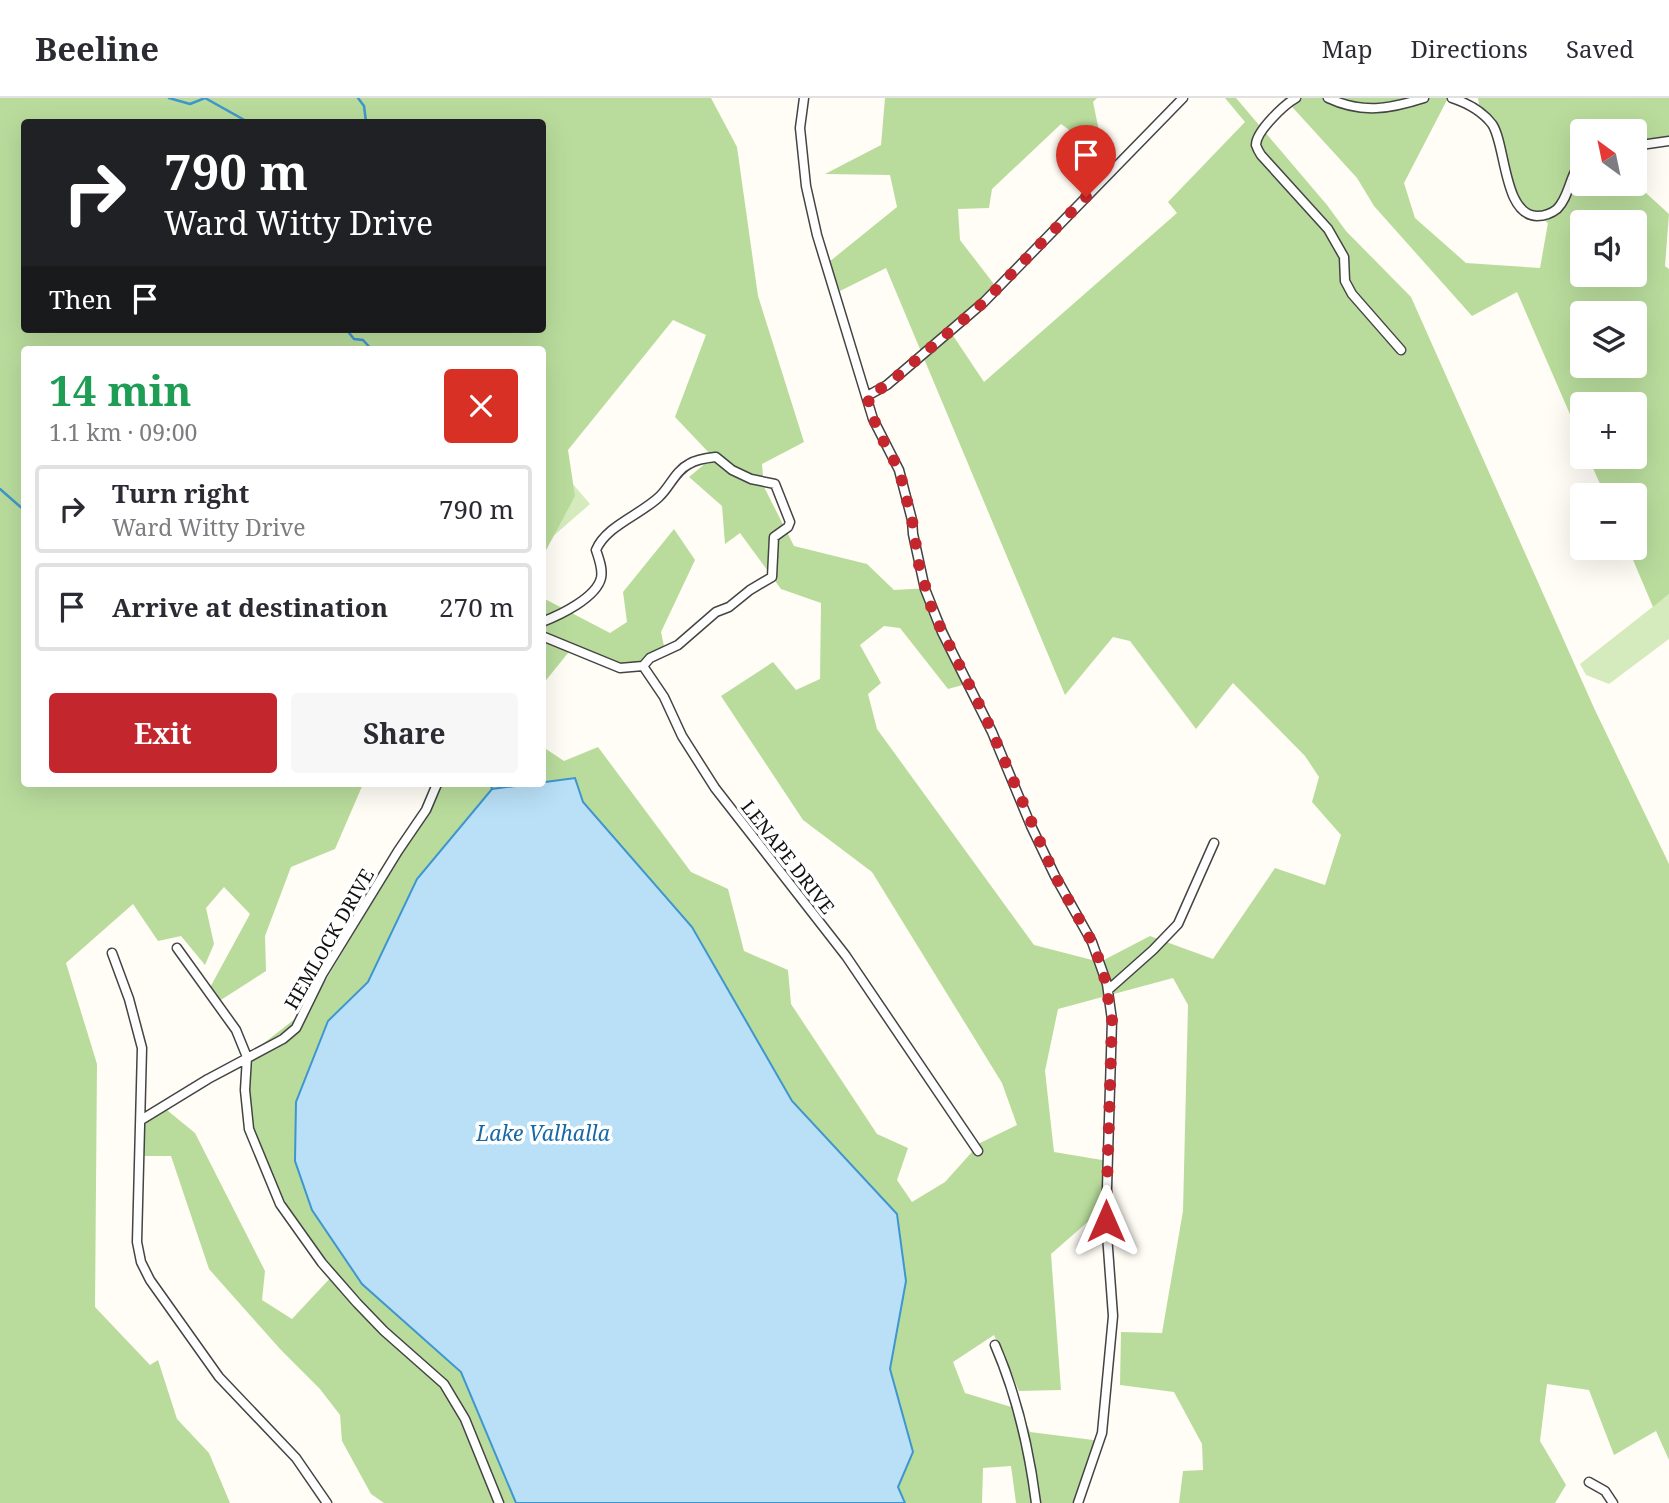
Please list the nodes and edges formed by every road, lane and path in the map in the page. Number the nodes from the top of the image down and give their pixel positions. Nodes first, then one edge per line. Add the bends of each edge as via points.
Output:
1 (804, 98) edge
2 (1183, 98) edge
3 (1296, 98) edge
4 (1328, 98) edge
5 (1424, 98) edge
6 (1452, 98) edge
7 (1669, 141) edge
8 (1647, 144) edge
9 (1570, 181) edge
10 (1401, 350) dead end
11 (867, 396) junction
12 (546, 620) edge
13 (546, 638) edge
14 (643, 666) junction
15 (436, 787) edge
16 (1214, 843) dead end
17 (177, 948) dead end
18 (112, 954) dead end
19 (1108, 990) junction
20 (247, 1057) junction
21 (141, 1120) junction
22 (978, 1151) dead end
23 (995, 1345) dead end
24 (1590, 1482) dead end
25 (327, 1503) edge
26 (499, 1503) edge
27 (1036, 1503) edge
28 (1078, 1503) edge
29 (1614, 1503) edge

1 - 11 street via 800,128 806,186
2 - 11 street via 984,302 887,385
3 - 10 street via 1273,117 1257,148 1328,229 1343,257 1345,281 1352,294
4 - 5 street via 1369,109
6 - 9 street via 1477,110 1492,125 1513,193 1527,213 1541,216 1555,210
7 - 8 street
11 - 19 street via 877,429 899,470 933,613 987,721 1055,876 1092,942
12 - 14 street via 573,608 601,580 596,550 600,540 651,505 689,464 716,457 742,475 775,484 790,522 774,537 772,577
13 - 14 street via 620,668
14 - 22 street, LENAPE DRIVE via 715,788 846,956
15 - 20 street, HEMLOCK DRIVE via 426,810 332,958 296,1028
16 - 19 street via 1178,924
17 - 20 street via 236,1030
18 - 21 street via 142,1048
19 - 28 street via 1112,1020 1106,1221 1113,1317 1102,1433
20 - 21 street, HEMLOCK DRIVE
20 - 26 street via 249,1129 280,1204 357,1303 447,1388 470,1429
21 - 25 street via 137,1242 145,1271 219,1377 296,1458
23 - 27 street via 1026,1434
24 - 29 street

